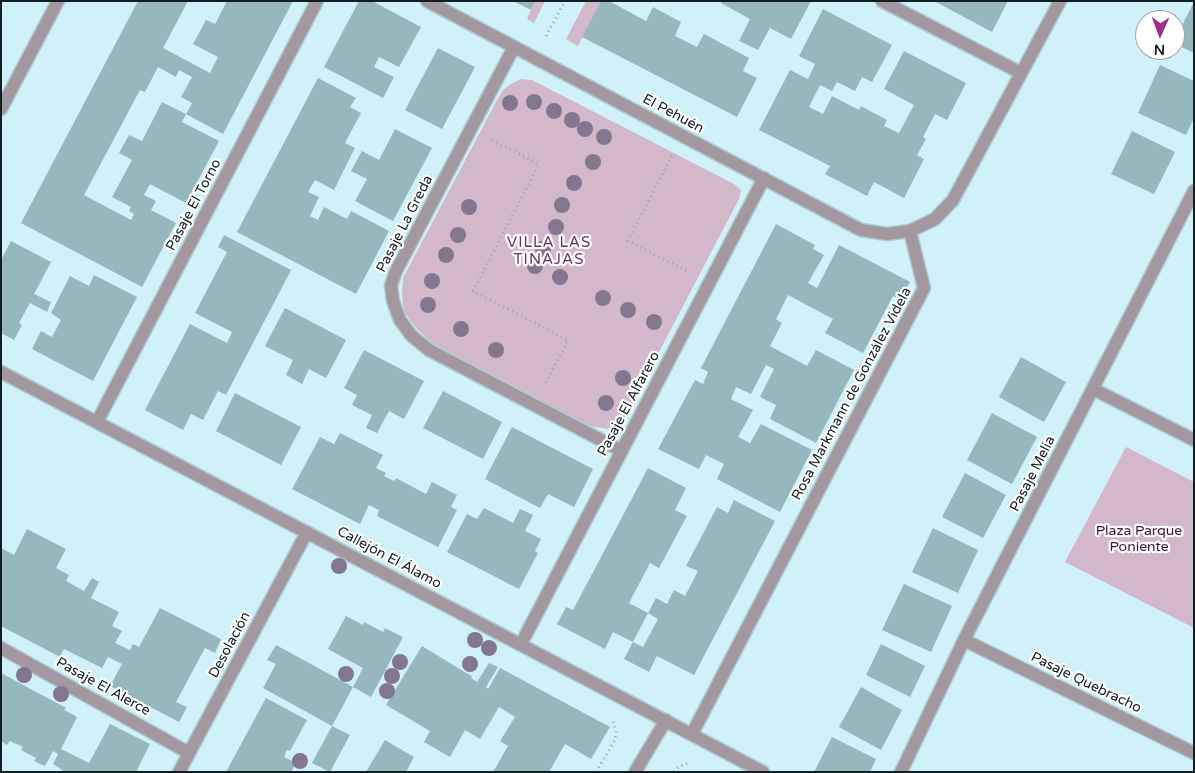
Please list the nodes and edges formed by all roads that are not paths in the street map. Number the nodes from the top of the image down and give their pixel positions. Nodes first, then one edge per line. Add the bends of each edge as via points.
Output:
1 (58, 1) edge
2 (317, 1) edge
3 (427, 1) edge
4 (882, 1) edge
5 (1060, 1) edge
6 (514, 47) junction
7 (1021, 73) junction
8 (1, 109) edge
9 (764, 178) junction
10 (1194, 191) edge
11 (910, 231) junction
12 (1, 372) edge
13 (1093, 389) junction
14 (98, 422) junction
15 (1194, 440) edge
16 (622, 451) junction
17 (307, 532) junction
18 (964, 640) junction
19 (521, 644) junction
20 (1, 648) edge
21 (666, 720) junction
22 (692, 734) junction
23 (189, 753) junction
24 (1194, 753) edge
25 (179, 772) edge
26 (635, 772) edge
27 (763, 772) edge
28 (901, 772) edge

1 - 8 street
2 - 14 street, Pasaje El Torno
3 - 6 street, El Pehuén
4 - 7 street
5 - 7 street
6 - 9 street, El Pehuén
6 - 16 street, Pasaje La Greda via 396,271 391,285 393,301 405,328 429,350
7 - 11 street via 953,200 936,219
9 - 11 street, El Pehuén via 861,230 887,234
9 - 16 street, Pasaje El Alfarero
10 - 13 street, Pasaje Melia
11 - 22 street, Rosa Markmann de González Videla via 924,288
12 - 14 street, Callejón El Álamo
13 - 15 street
13 - 18 street, Pasaje Melia
14 - 17 street, Callejón El Álamo
16 - 19 street, Pasaje El Alfarero
17 - 19 street, Callejón El Álamo
17 - 23 street, Desolación
18 - 24 street, Pasaje Quebracho
18 - 28 street, Pasaje Melia
19 - 21 street, Callejón El Álamo
20 - 23 street, Pasaje El Alerce
21 - 22 street, Callejón El Álamo
21 - 26 street
22 - 27 street, Callejón El Álamo
23 - 25 street, Desolación

